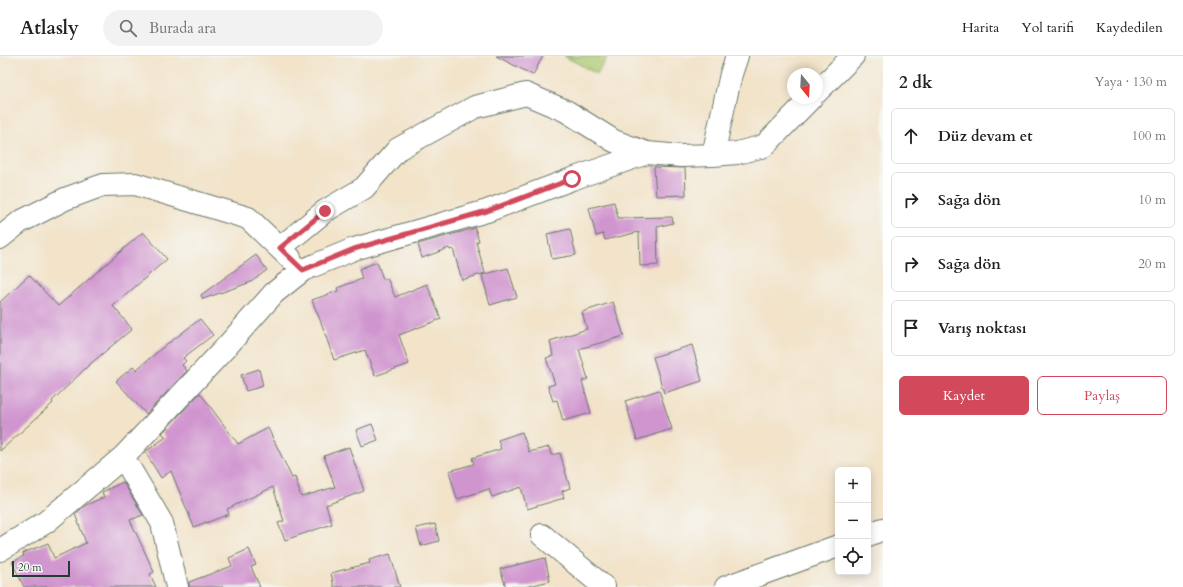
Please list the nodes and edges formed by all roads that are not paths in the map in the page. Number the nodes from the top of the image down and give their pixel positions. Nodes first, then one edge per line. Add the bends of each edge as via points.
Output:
1 (737, 56) edge
2 (853, 56) edge
3 (823, 86) edge
4 (805, 104) edge
5 (648, 153) junction
6 (713, 155) junction
7 (0, 238) edge
8 (280, 248) junction
9 (303, 270) junction
10 (123, 457) junction
11 (883, 529) edge
12 (871, 534) edge
13 (542, 535) dead end
14 (835, 547) edge
15 (0, 550) edge
16 (177, 587) edge
17 (604, 587) edge
18 (726, 587) edge

1 - 6 street
2 - 3 street
4 - 6 street via 764,146 737,153
5 - 6 street
5 - 8 street via 614,141 566,111 526,94 496,101 474,107 398,149 364,188 325,211
5 - 9 street via 487,211 354,249
7 - 8 street via 20,222 65,199 103,185 135,184 248,218
8 - 9 street
9 - 10 street via 274,293
10 - 15 street via 46,522
10 - 16 street via 162,523
11 - 12 street
13 - 17 street
14 - 18 street

